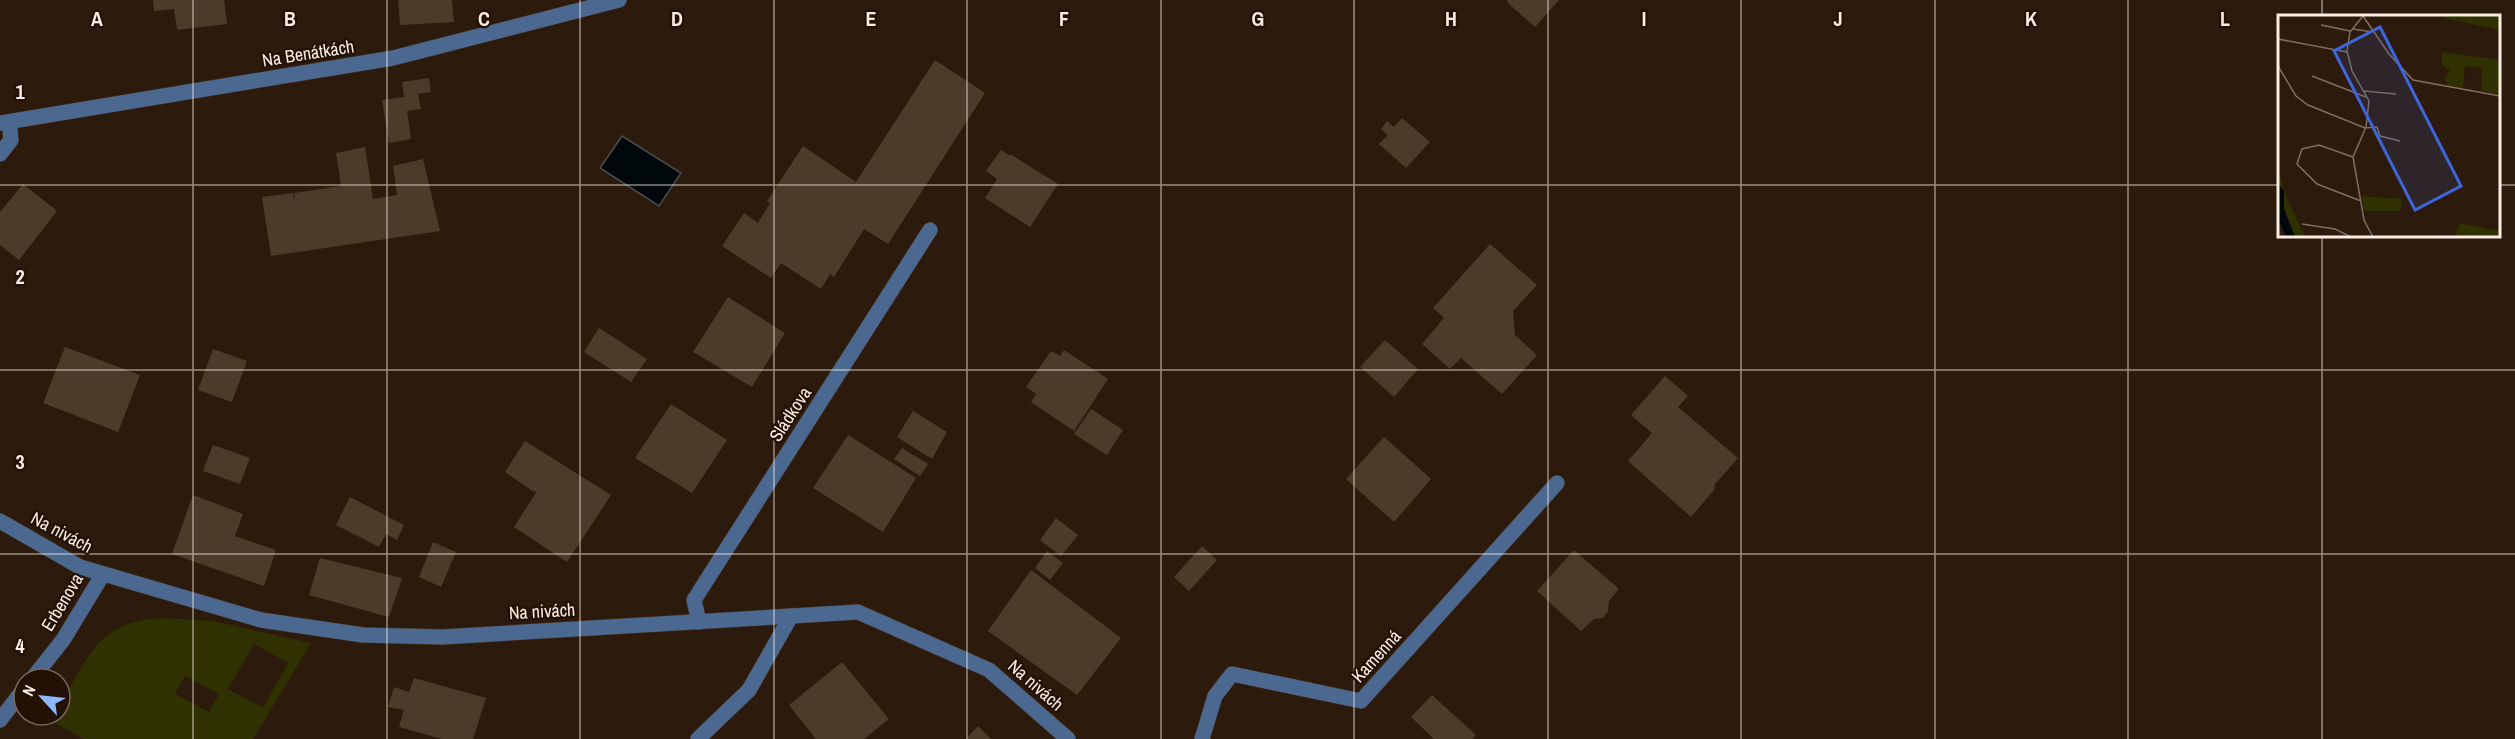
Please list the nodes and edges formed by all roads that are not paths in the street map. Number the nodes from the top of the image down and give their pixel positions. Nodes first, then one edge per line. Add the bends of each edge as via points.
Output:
1 (619, 0) edge
2 (4, 123) edge
3 (0, 154) edge
4 (930, 230) dead end
5 (1557, 483) dead end
6 (0, 521) edge
7 (103, 574) junction
8 (790, 616) junction
9 (699, 622) junction
10 (42, 667) edge
11 (12, 705) edge
12 (0, 720) edge
13 (698, 739) edge
14 (1068, 739) edge
15 (1202, 739) edge

1 - 2 street, Na Benátkách via 393,58
2 - 3 street via 11,140
4 - 9 street, Sládkova via 694,600
5 - 15 street, Kamenná via 1361,701 1232,674 1215,696
6 - 7 street, Na nivách via 80,567
7 - 9 street, Na nivách via 261,621 363,635 442,637
7 - 10 street, Erbenova via 63,640
8 - 9 street, Na nivách
8 - 13 street via 749,690
8 - 14 street, Na nivách via 858,612 989,670
11 - 12 street

